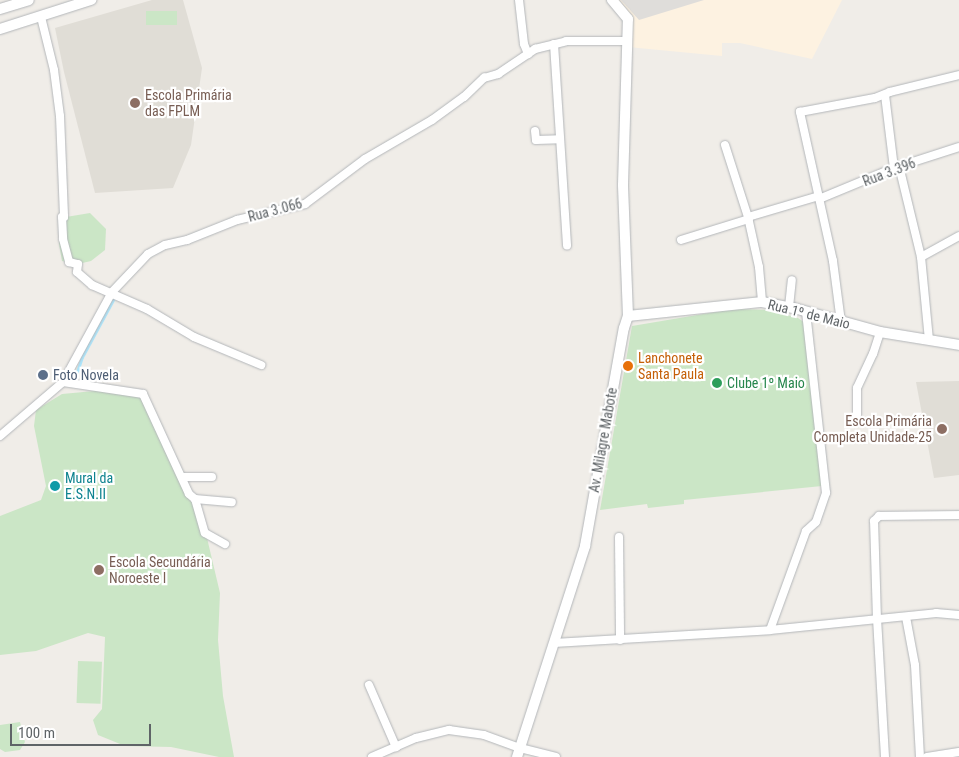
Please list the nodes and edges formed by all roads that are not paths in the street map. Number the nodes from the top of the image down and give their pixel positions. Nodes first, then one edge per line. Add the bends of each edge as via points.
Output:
1 (29, 0) edge
2 (91, 0) edge
3 (520, 0) edge
4 (612, 0) edge
5 (0, 9) edge
6 (41, 18) junction
7 (0, 29) edge
8 (628, 41) junction
9 (554, 44) junction
10 (528, 54) junction
11 (959, 75) edge
12 (885, 95) junction
13 (536, 131) dead end
14 (560, 139) junction
15 (725, 145) dead end
16 (959, 147) edge
17 (897, 167) junction
18 (819, 197) junction
19 (749, 218) junction
20 (959, 236) edge
21 (681, 240) dead end
22 (567, 246) dead end
23 (921, 257) junction
24 (792, 280) dead end
25 (112, 292) junction
26 (762, 302) junction
27 (789, 307) junction
28 (806, 312) junction
29 (628, 316) junction
30 (841, 322) junction
31 (880, 332) junction
32 (929, 340) junction
33 (959, 344) edge
34 (261, 365) dead end
35 (63, 382) junction
36 (857, 415) dead end
37 (0, 436) edge
38 (182, 477) junction
39 (212, 477) dead end
40 (195, 500) junction
41 (232, 502) dead end
42 (959, 514) edge
43 (620, 537) dead end
44 (225, 544) dead end
45 (959, 615) edge
46 (906, 618) junction
47 (877, 620) junction
48 (770, 630) junction
49 (620, 640) junction
50 (554, 643) junction
51 (368, 686) dead end
52 (396, 747) junction
53 (959, 752) edge
54 (519, 753) edge
55 (372, 757) edge
56 (556, 757) edge
57 (885, 757) edge
58 (920, 757) edge
59 (927, 757) edge

1 - 5 street
2 - 6 street
3 - 10 street
4 - 8 street, Av. Milagre Mabote via 628,19
6 - 7 street
6 - 25 street via 54,70 60,116 64,250 69,262 78,264 77,272 92,285
8 - 9 street, Rua 3.066 via 566,41
8 - 29 street, Av. Milagre Mabote via 623,185
9 - 10 street, Rua 3.066
9 - 14 street
10 - 25 street, Rua 3.066 via 498,74 484,78 432,120 365,159 305,204 237,220 165,245 148,254
11 - 12 street
12 - 17 street
12 - 18 street via 800,112
13 - 14 street via 536,140
14 - 22 street
15 - 19 street
16 - 17 street, Rua 3.396
17 - 18 street, Rua 3.396
17 - 23 street
18 - 19 street, Rua 3.396
18 - 30 street via 837,284
19 - 21 street, Rua 3.396
19 - 26 street
20 - 23 street
23 - 32 street
24 - 27 street
25 - 34 street via 194,337
25 - 35 street, Rua 3.066
26 - 27 street, Rua 1º de Maio
26 - 29 street, Rua 1º de Maio
27 - 28 street, Rua 1º de Maio
28 - 30 street, Rua 1º de Maio
28 - 48 street via 826,493 816,522 806,530
29 - 50 street, Av. Milagre Mabote via 585,546
30 - 31 street, Rua 1º de Maio
31 - 32 street, Rua 1º de Maio
31 - 36 street via 857,388
32 - 33 street, Rua 1º de Maio
35 - 37 street, Rua 3.066
35 - 38 street via 143,394
38 - 39 street
38 - 40 street
40 - 41 street
40 - 44 street via 205,534
42 - 47 street via 876,518
43 - 49 street
45 - 46 street via 936,613
46 - 47 street
46 - 58 street via 915,664
47 - 48 street
47 - 57 street
48 - 49 street
49 - 50 street
50 - 54 street, Av. Milagre Mabote
51 - 52 street
52 - 54 street via 432,732 450,730 484,735
52 - 55 street
53 - 59 street
54 - 56 street

